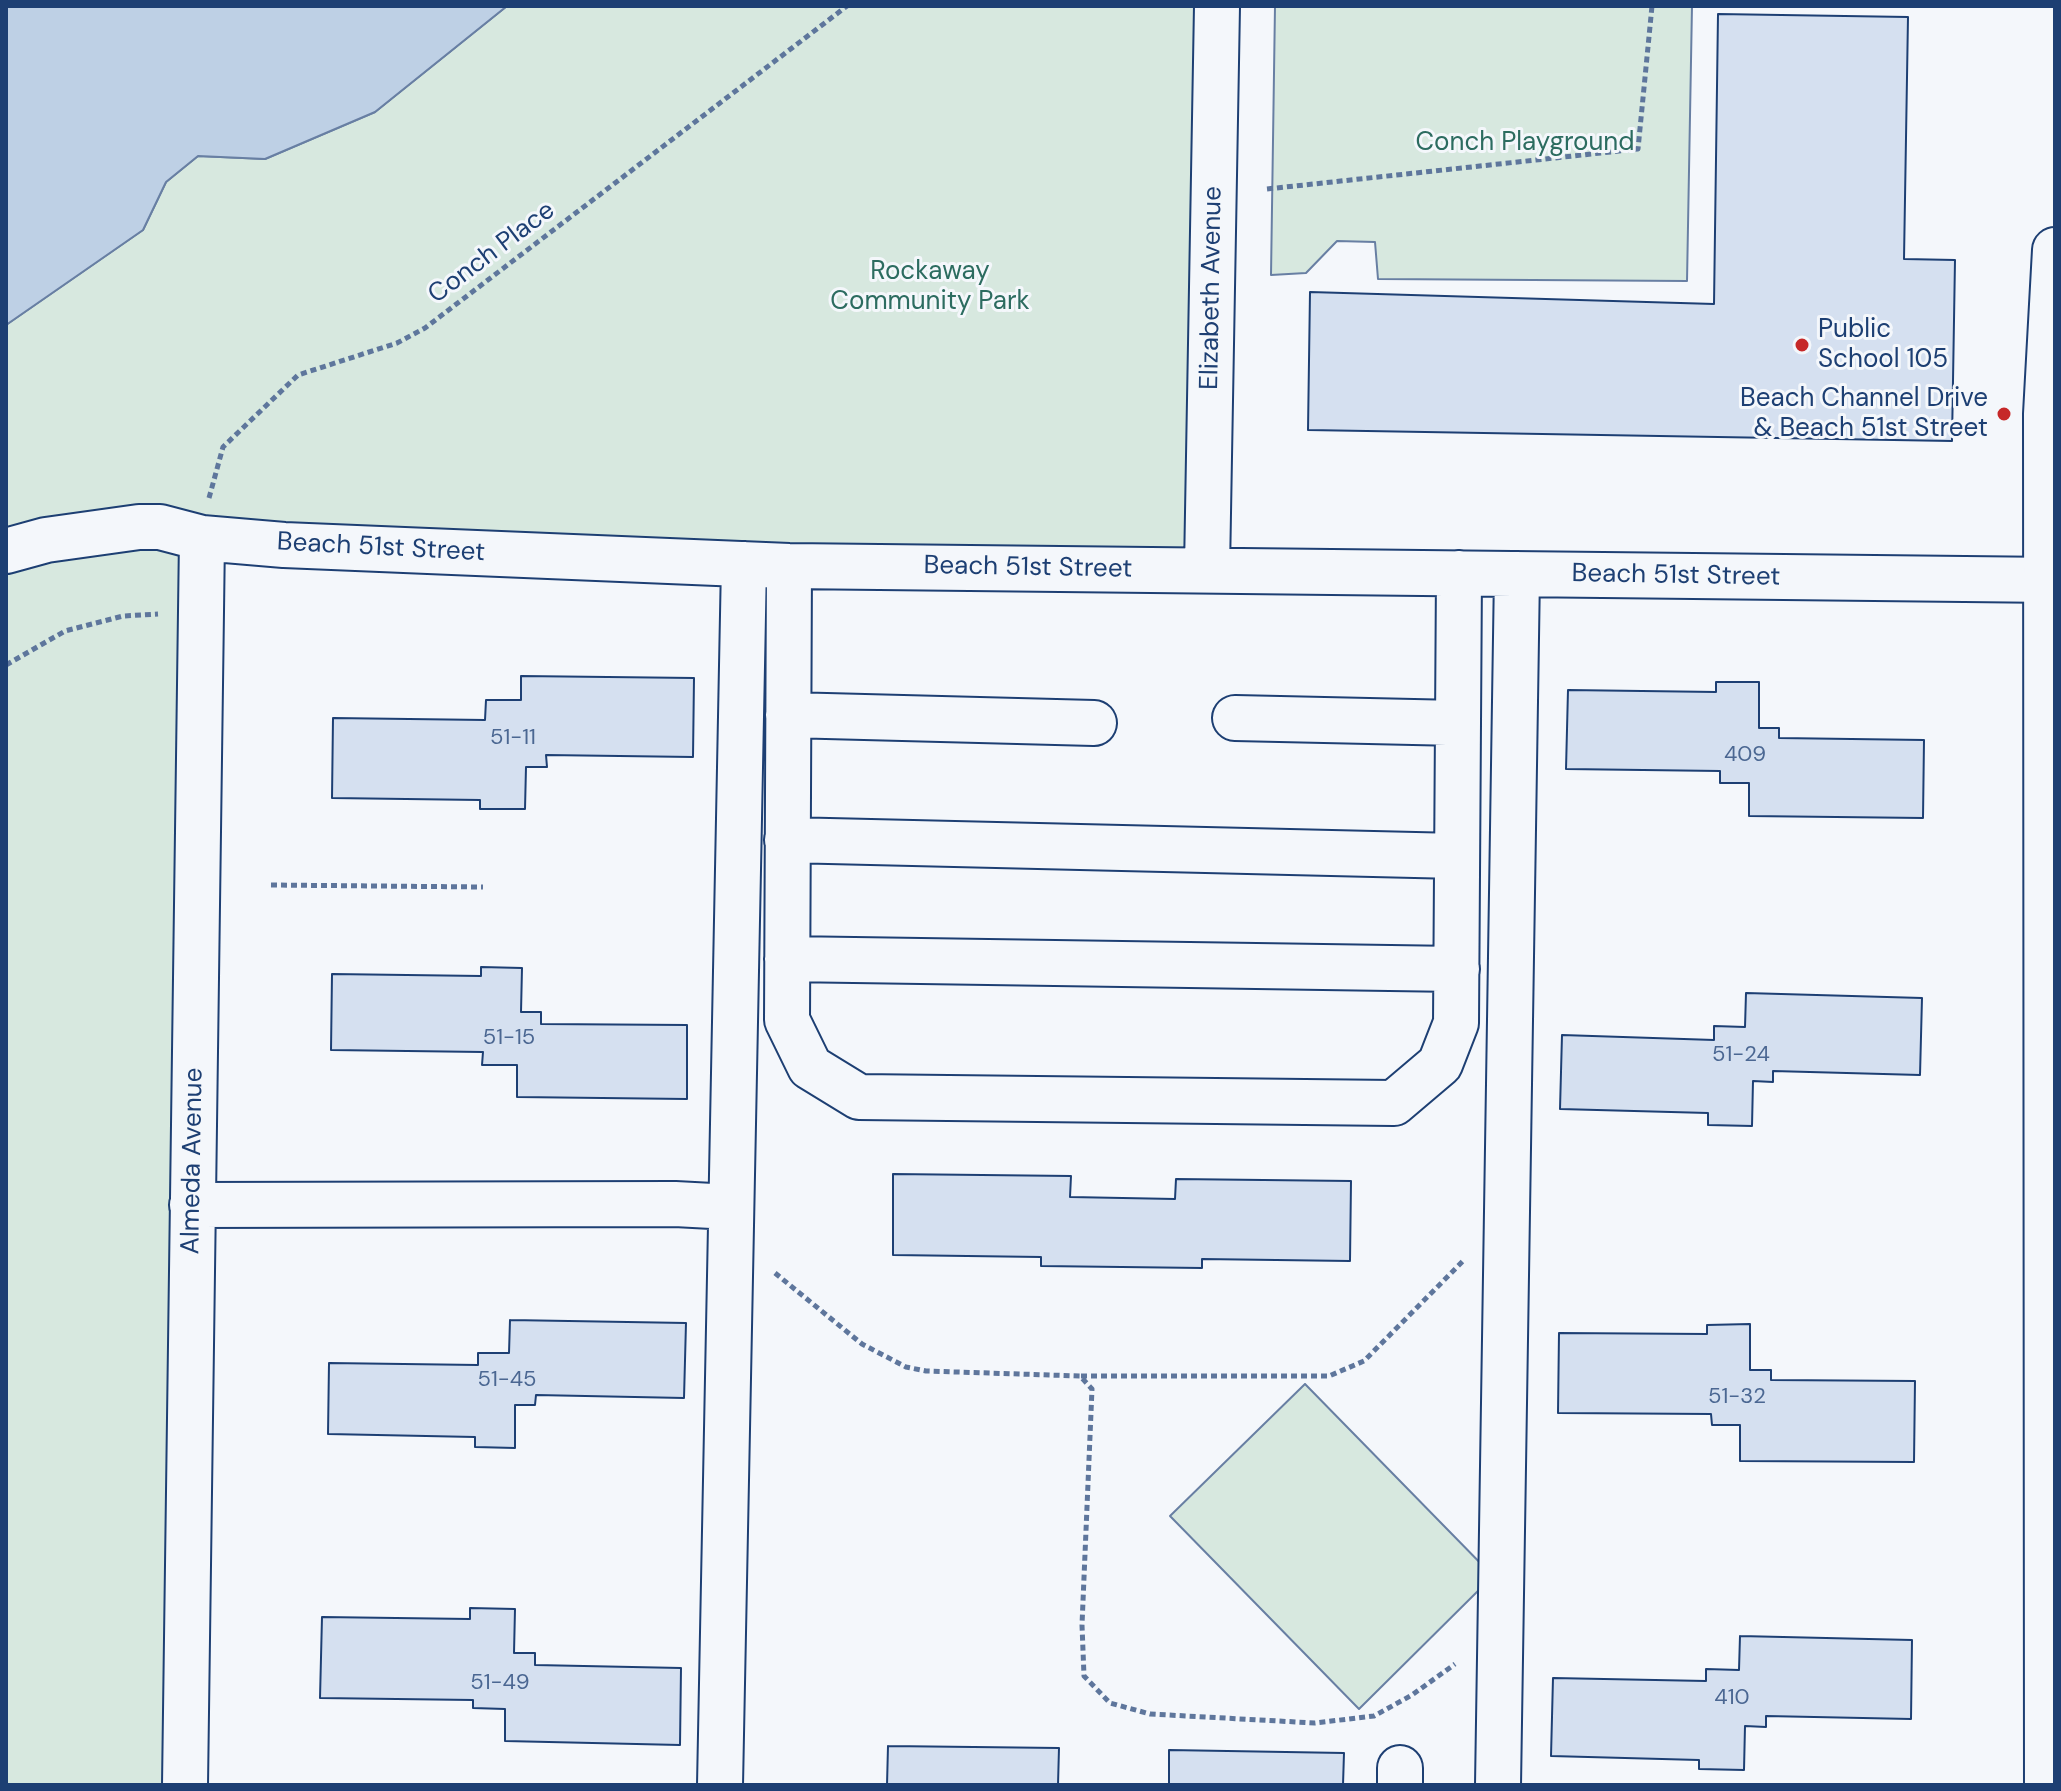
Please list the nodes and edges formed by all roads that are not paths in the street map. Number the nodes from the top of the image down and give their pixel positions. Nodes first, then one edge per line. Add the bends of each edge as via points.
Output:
1 (1217, 6) edge
2 (2055, 250) edge
3 (202, 538) junction
4 (6, 551) edge
5 (744, 564) junction
6 (789, 566) junction
7 (1207, 569) junction
8 (1459, 573) junction
9 (1517, 574) junction
10 (2051, 580) edge
11 (788, 715) junction
12 (1235, 718) dead end
13 (1094, 723) dead end
14 (1458, 723) junction
15 (787, 840) junction
16 (1457, 856) junction
17 (787, 959) junction
18 (1457, 969) junction
19 (2050, 1048) edge
20 (192, 1205) junction
21 (731, 1222) junction
22 (2051, 1549) edge
23 (185, 1785) edge
24 (720, 1785) edge
25 (1498, 1785) edge
26 (2047, 1785) edge

1 - 7 street, Elizabeth Avenue
2 - 10 street via 2048,324
3 - 4 street, Beach 51st Street via 160,527 117,528
3 - 5 street, Beach 51st Street
3 - 20 street, Almeda Avenue
5 - 6 street, Beach 51st Street
5 - 21 street
6 - 7 street, Beach 51st Street
6 - 11 street
7 - 8 street, Beach 51st Street
8 - 9 street, Beach 51st Street
8 - 14 street
9 - 10 street, Beach 51st Street
9 - 25 street
10 - 19 street
11 - 13 street
11 - 15 street
12 - 14 street
14 - 16 street
15 - 16 street
15 - 17 street
16 - 18 street
17 - 18 street
17 - 18 street via 787,1020 810,1067 859,1097 1394,1103 1440,1064 1456,1023
19 - 22 street
20 - 21 street via 644,1204
20 - 23 street, Almeda Avenue
21 - 24 street
22 - 26 street

